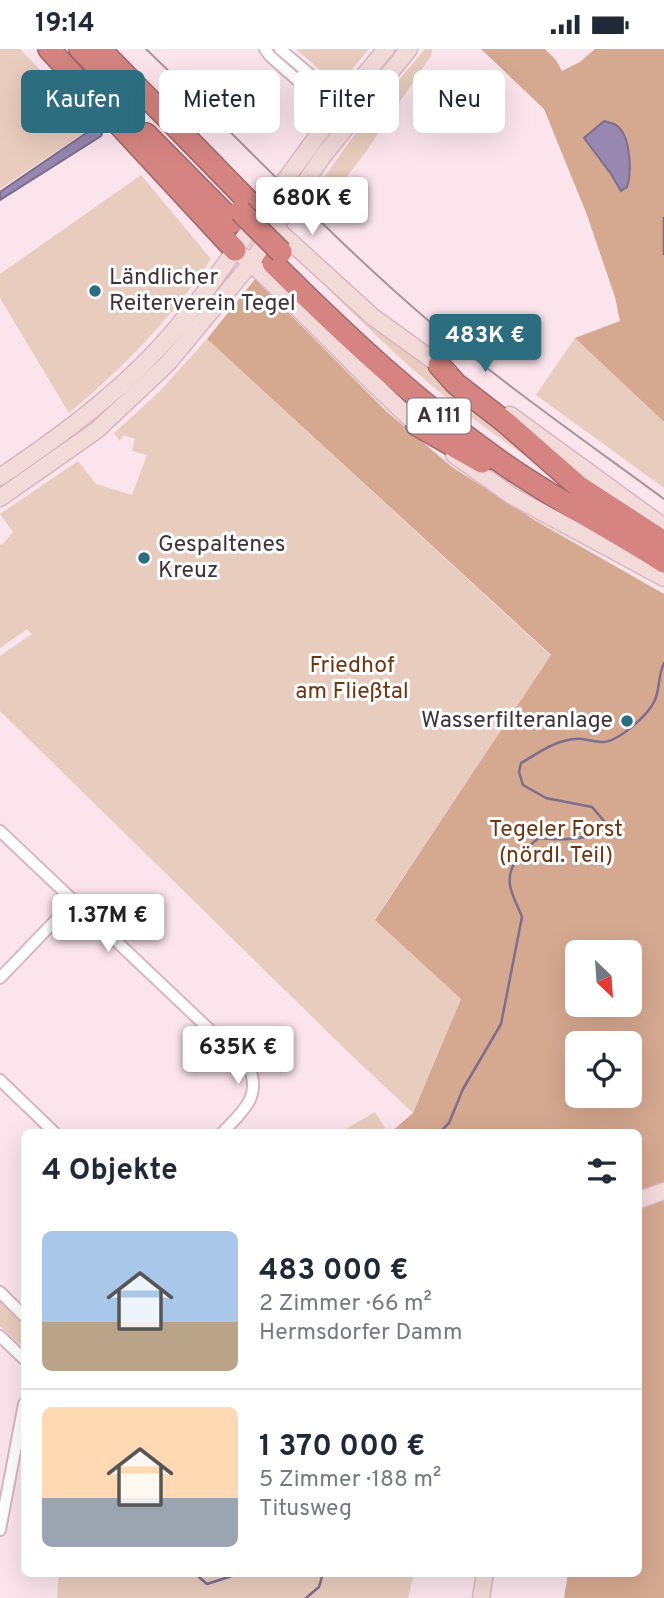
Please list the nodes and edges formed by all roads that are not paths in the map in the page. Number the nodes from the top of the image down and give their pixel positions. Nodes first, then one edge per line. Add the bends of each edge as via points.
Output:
1 (49, 49) edge
2 (60, 49) edge
3 (80, 49) edge
4 (100, 49) edge
5 (265, 49) edge
6 (280, 49) edge
7 (386, 49) edge
8 (409, 49) edge
9 (301, 70) edge
10 (369, 70) edge
11 (391, 70) edge
12 (294, 74) edge
13 (318, 133) edge
14 (336, 133) edge
15 (252, 219) junction
16 (243, 256) junction
17 (277, 258) junction
18 (439, 365) junction
19 (417, 425) junction
20 (0, 477) edge
21 (0, 498) edge
22 (664, 527) edge
23 (627, 540) junction
24 (664, 542) edge
25 (664, 549) edge
26 (664, 562) edge
27 (664, 578) edge
28 (0, 831) edge
29 (74, 901) junction
30 (0, 978) edge
31 (0, 1080) edge
32 (51, 1129) edge
33 (226, 1129) edge
34 (664, 1191) edge
35 (642, 1199) edge
36 (0, 1292) edge
37 (21, 1313) edge
38 (0, 1336) edge
39 (21, 1356) edge
40 (21, 1418) edge
41 (1, 1515) edge
42 (0, 1530) edge
43 (484, 1577) edge
44 (481, 1598) edge

1 - 16 highway
2 - 15 highway, A 111
3 - 15 highway, A 111
4 - 15 highway
5 - 12 street
6 - 9 street
7 - 10 main road
8 - 11 main road
13 - 15 main road
14 - 15 main road
15 - 16 main road
15 - 17 highway, A 111
15 - 18 main road
16 - 19 main road
16 - 20 main road via 136,372 70,429
16 - 21 main road via 186,343 133,397 86,438
17 - 23 highway, A 111 via 364,353 449,424
17 - 25 highway, A 111 via 460,418 536,471
18 - 22 main road
18 - 24 highway via 578,486
19 - 23 highway via 582,523
19 - 27 main road via 512,496
23 - 26 highway, A 111
28 - 29 street
29 - 30 street
29 - 33 street via 249,1067 254,1089 246,1107
31 - 32 street
34 - 35 main road
36 - 37 street
38 - 39 street
40 - 41 street
41 - 42 street
43 - 44 main road

